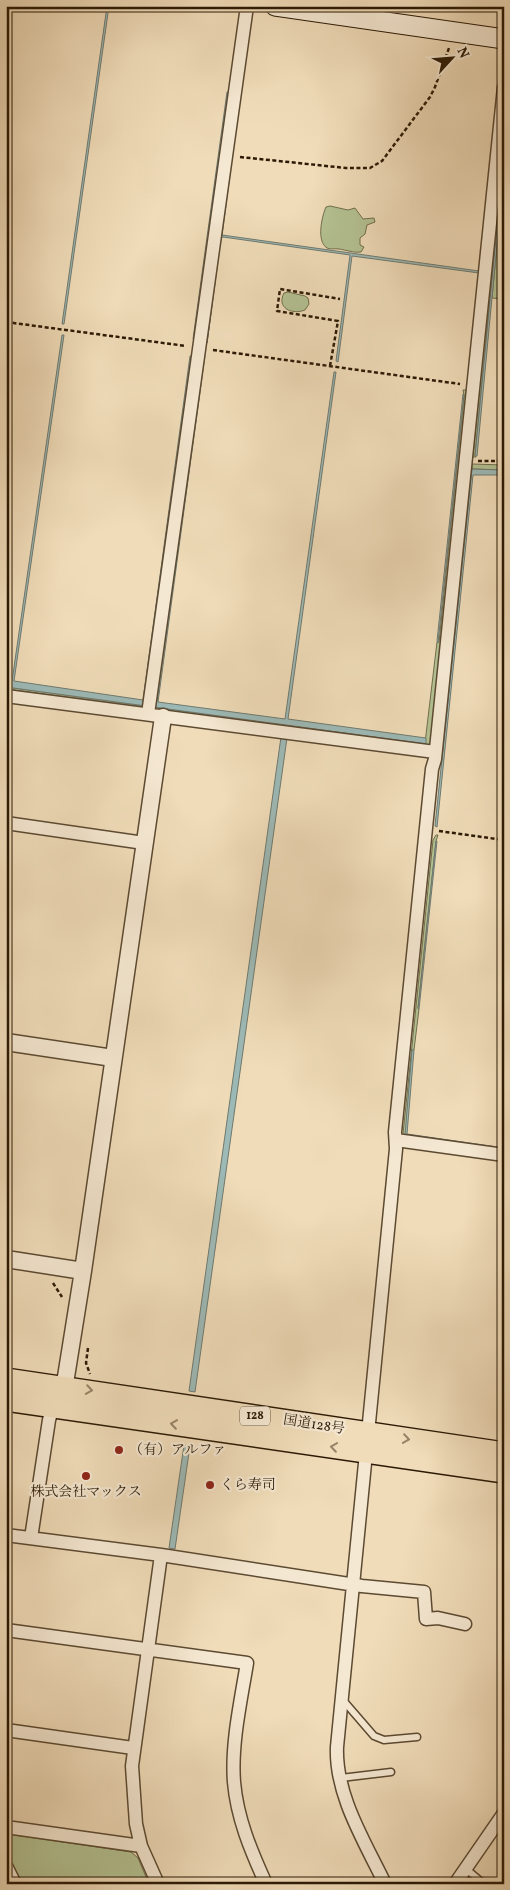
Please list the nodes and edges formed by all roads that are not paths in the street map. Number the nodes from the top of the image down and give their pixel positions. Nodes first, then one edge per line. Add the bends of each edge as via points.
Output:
1 (247, 6) edge
2 (275, 6) edge
3 (504, 39) edge
4 (504, 87) edge
5 (6, 696) edge
6 (156, 716) junction
7 (436, 752) junction
8 (6, 823) edge
9 (144, 843) junction
10 (6, 1042) edge
11 (113, 1058) junction
12 (396, 1140) junction
13 (504, 1155) edge
14 (6, 1259) edge
15 (83, 1271) junction
16 (6, 1379) edge
17 (62, 1386) junction
18 (6, 1400) edge
19 (53, 1406) junction
20 (367, 1443) junction
21 (504, 1453) edge
22 (504, 1472) edge
23 (6, 1535) edge
24 (31, 1538) junction
25 (162, 1555) junction
26 (354, 1584) junction
27 (465, 1624) dead end
28 (6, 1630) edge
29 (148, 1650) junction
30 (342, 1698) junction
31 (6, 1730) edge
32 (418, 1737) dead end
33 (133, 1748) junction
34 (391, 1772) dead end
35 (341, 1778) junction
36 (504, 1813) edge
37 (6, 1827) edge
38 (141, 1846) junction
39 (6, 1866) edge
40 (465, 1868) junction
41 (15, 1884) edge
42 (158, 1884) edge
43 (266, 1884) edge
44 (385, 1884) edge
45 (455, 1884) edge
46 (484, 1884) edge

1 - 6 street via 199,348
2 - 3 main road
4 - 7 street
5 - 6 street
6 - 7 street
6 - 9 street
7 - 12 street via 425,829
8 - 9 street
9 - 11 street
10 - 11 street
11 - 15 street
12 - 13 street
12 - 20 street
14 - 15 street
15 - 17 street
16 - 17 highway, 国道128号 / 128
17 - 19 street
17 -> 20 highway, 国道128号 / 128
18 - 19 highway, 国道128号 / 128
20 -> 19 highway, 国道128号 / 128
19 - 24 street
20 -> 21 highway, 国道128号 / 128
20 - 22 highway, 国道128号 / 128
20 - 26 street
23 - 24 street
24 - 25 street
25 - 26 street
25 - 29 street
26 - 27 street via 424,1592 426,1619 438,1618
26 - 30 street
28 - 29 street
29 - 33 street
29 - 43 street via 247,1663 234,1780 246,1836
30 - 32 lane via 374,1736 384,1740
30 - 35 street via 337,1755
31 - 33 street
33 - 38 street via 133,1799
34 - 35 lane
35 - 44 street via 347,1803
36 - 40 street
37 - 38 street
38 - 42 street
39 - 41 street
40 - 45 street
40 - 46 lane

